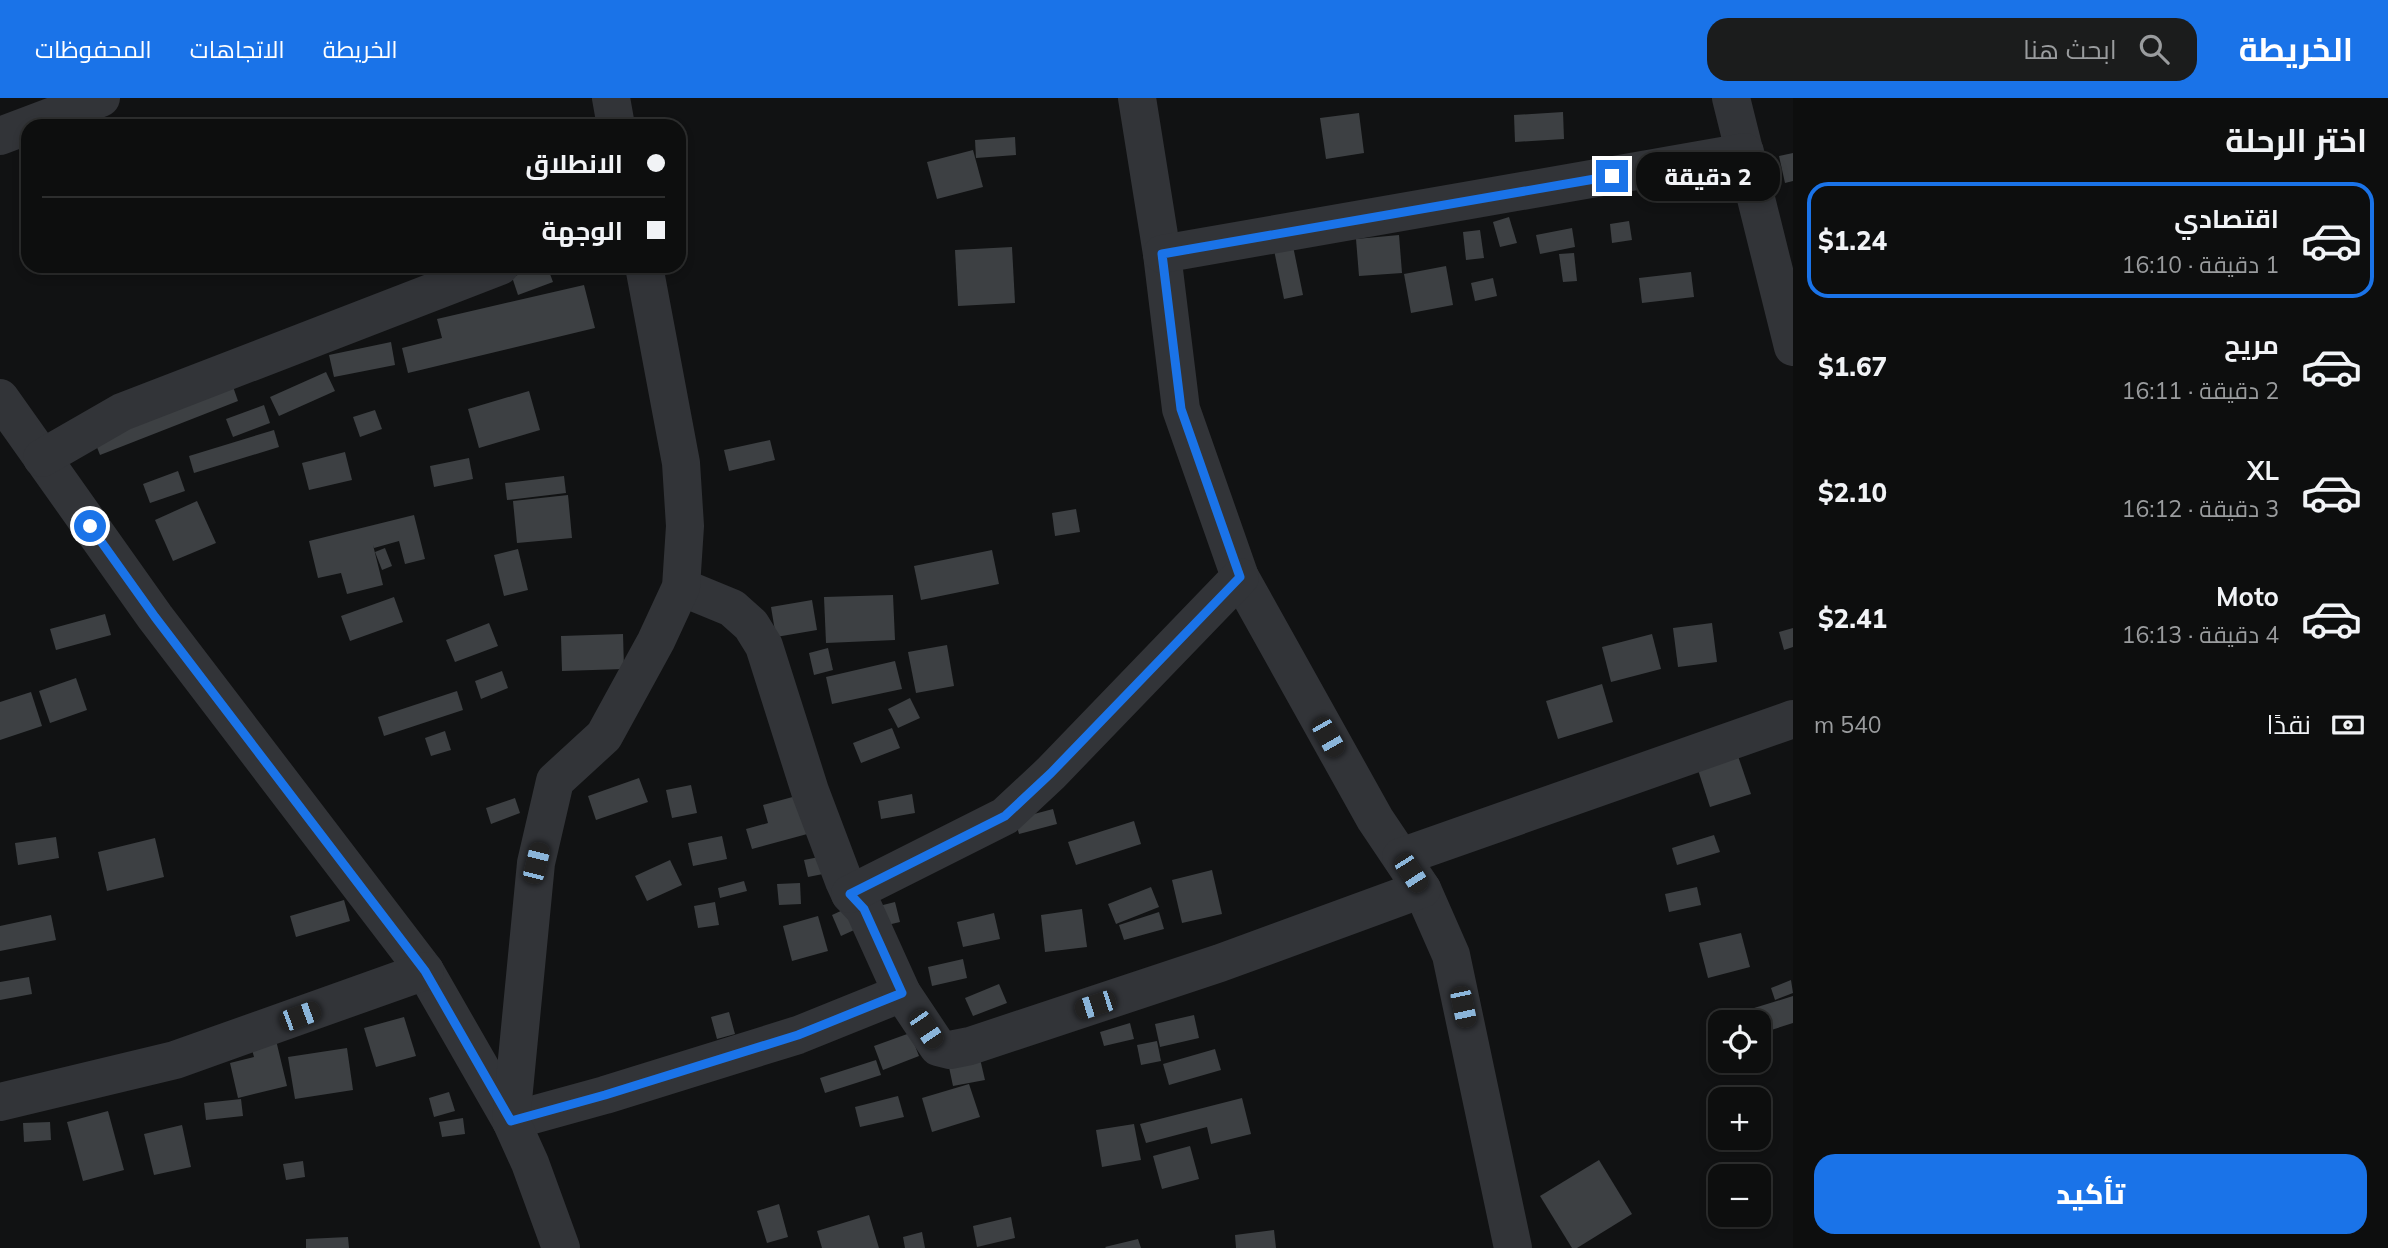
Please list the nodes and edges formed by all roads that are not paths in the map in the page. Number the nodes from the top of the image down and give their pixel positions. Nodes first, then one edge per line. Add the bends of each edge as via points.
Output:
1 (101, 98) edge
2 (611, 98) edge
3 (1137, 98) edge
4 (1731, 98) edge
5 (45, 119) edge
6 (615, 119) edge
7 (21, 128) edge
8 (0, 136) edge
9 (1745, 152) junction
10 (1162, 254) junction
11 (482, 273) edge
12 (645, 273) edge
13 (1793, 347) edge
14 (0, 398) edge
15 (42, 458) junction
16 (1240, 577) junction
17 (681, 587) junction
18 (1793, 719) edge
19 (1401, 857) junction
20 (1422, 889) junction
21 (850, 894) junction
22 (425, 971) junction
23 (902, 993) junction
24 (0, 1102) edge
25 (511, 1121) junction
26 (561, 1248) edge
27 (1513, 1248) edge

1 - 5 street
2 - 6 street
3 - 10 street
4 - 9 street
7 - 8 street
9 - 10 street
9 - 13 street
10 - 16 street via 1181,409
11 - 15 street via 122,412
12 - 17 street via 681,463 685,526
14 - 15 street
15 - 22 street via 155,617
16 - 19 street via 1375,819
16 - 21 street via 1005,816
17 - 21 street via 732,608 751,625 764,646 810,791
17 - 25 street via 604,736 555,781 536,863
18 - 19 street
19 - 20 street
20 - 23 street via 1220,963 950,1050 938,1047
20 - 27 street via 1451,954
21 - 23 street via 864,909
22 - 24 street via 175,1060
22 - 25 street
23 - 25 street via 798,1035
25 - 26 street

